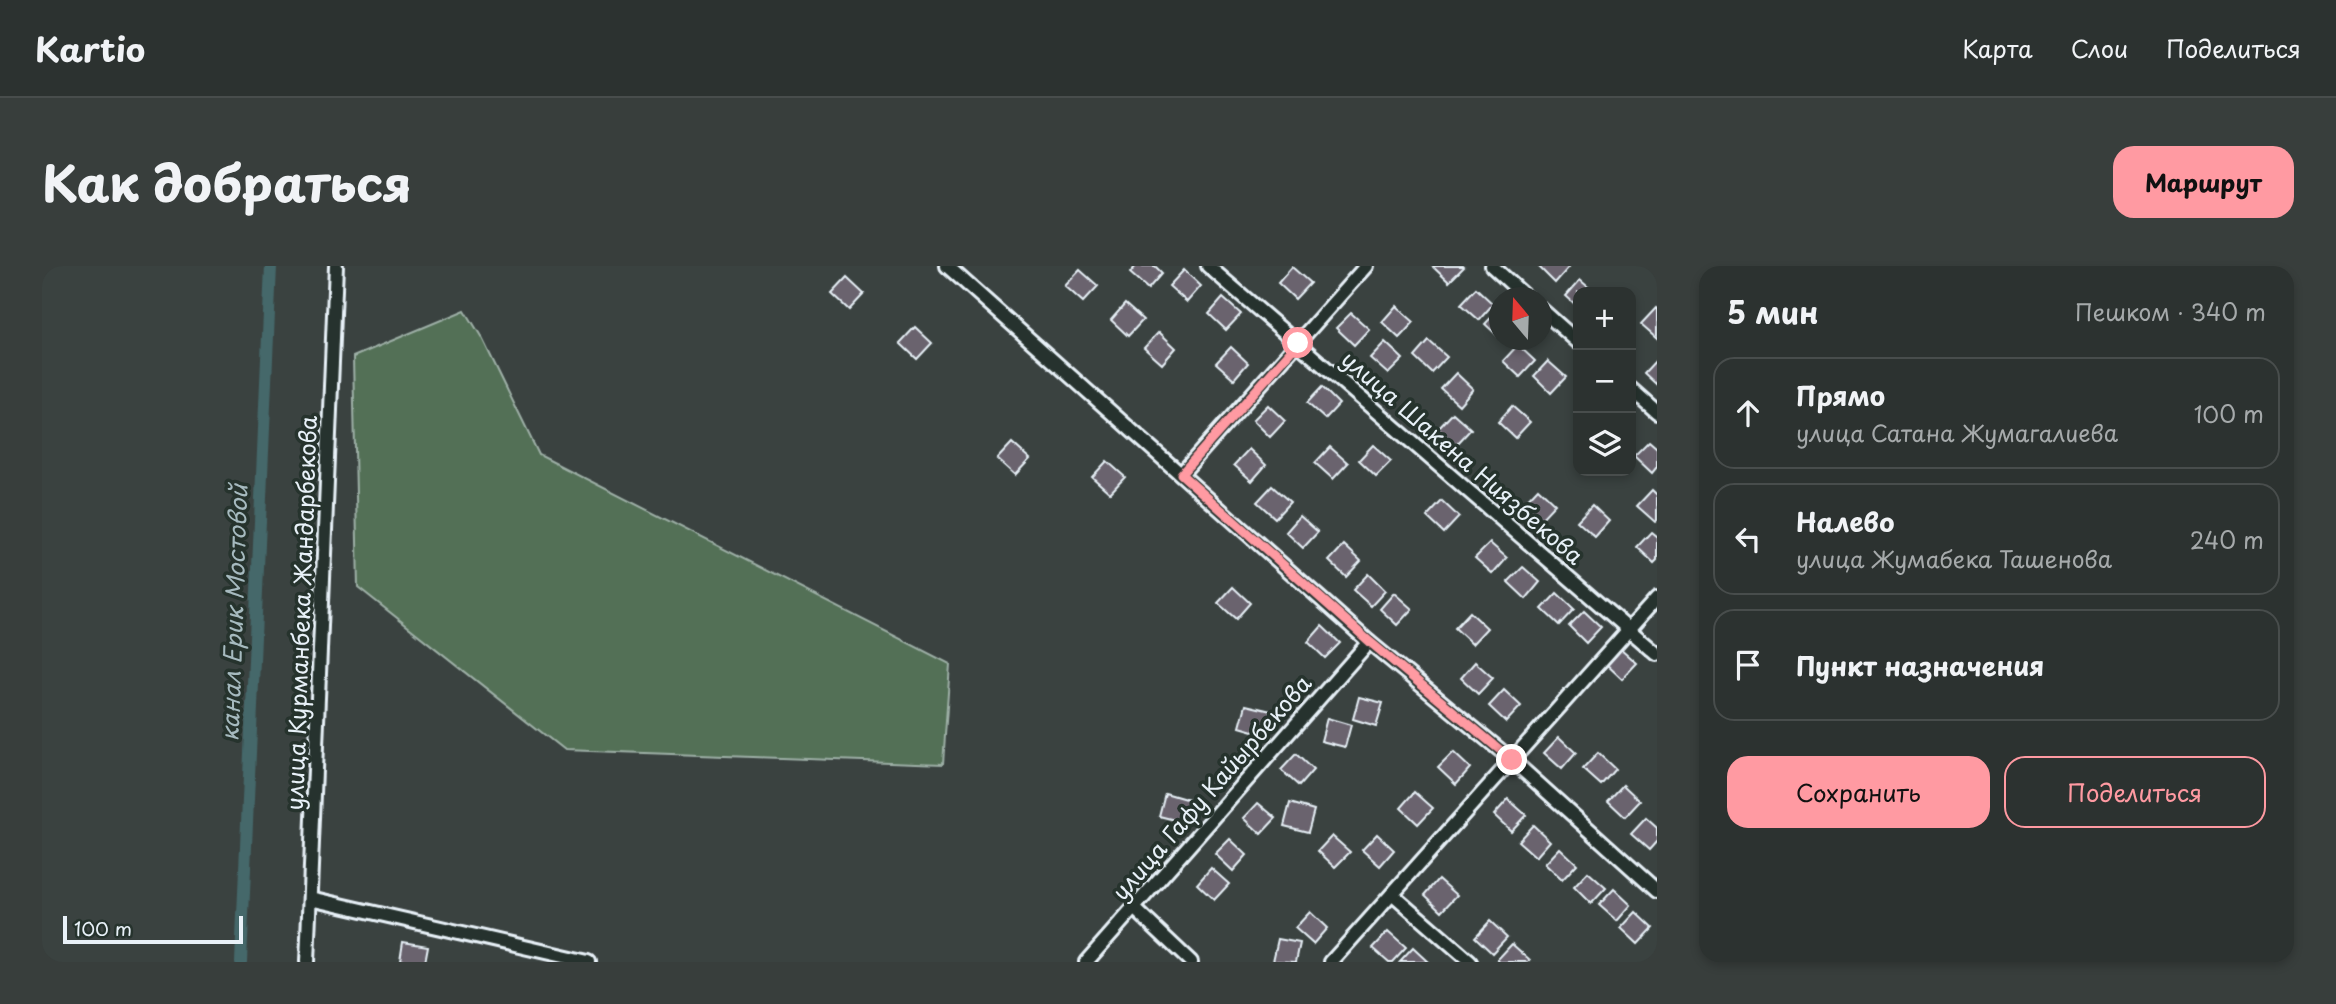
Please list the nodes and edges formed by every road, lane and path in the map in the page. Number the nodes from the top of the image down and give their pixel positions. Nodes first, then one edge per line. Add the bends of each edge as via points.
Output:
1 (337, 266) edge
2 (947, 266) edge
3 (1208, 266) edge
4 (1366, 266) edge
5 (1492, 266) edge
6 (1515, 287) edge
7 (1552, 319) edge
8 (1573, 338) edge
9 (1298, 343) junction
10 (1636, 393) edge
11 (1657, 412) edge
12 (1181, 474) junction
13 (1657, 598) edge
14 (1629, 630) junction
15 (1370, 642) junction
16 (1657, 654) edge
17 (1512, 760) junction
18 (1657, 891) edge
19 (1392, 894) junction
20 (310, 898) junction
21 (1134, 908) junction
22 (307, 962) edge
23 (589, 962) edge
24 (1086, 962) edge
25 (1191, 962) edge
26 (1331, 962) edge
27 (1470, 962) edge

1 - 20 street, улица Курманбека Жандарбекова
2 - 12 street
3 - 9 street, улица Шакена Ниязбекова
4 - 9 street
5 - 6 street
7 - 8 street
9 - 12 street
9 - 14 street, улица Шакена Ниязбекова
10 - 11 street
12 - 15 street
13 - 14 street
14 - 16 street, улица Шакена Ниязбекова
14 - 17 street
15 - 17 street
15 - 21 street, улица Гафу Кайырбекова
17 - 18 street
17 - 19 street
19 - 26 street
19 - 27 street
20 - 22 street, улица Курманбека Жандарбекова
20 - 23 street
21 - 24 street, улица Гафу Кайырбекова
21 - 25 street

